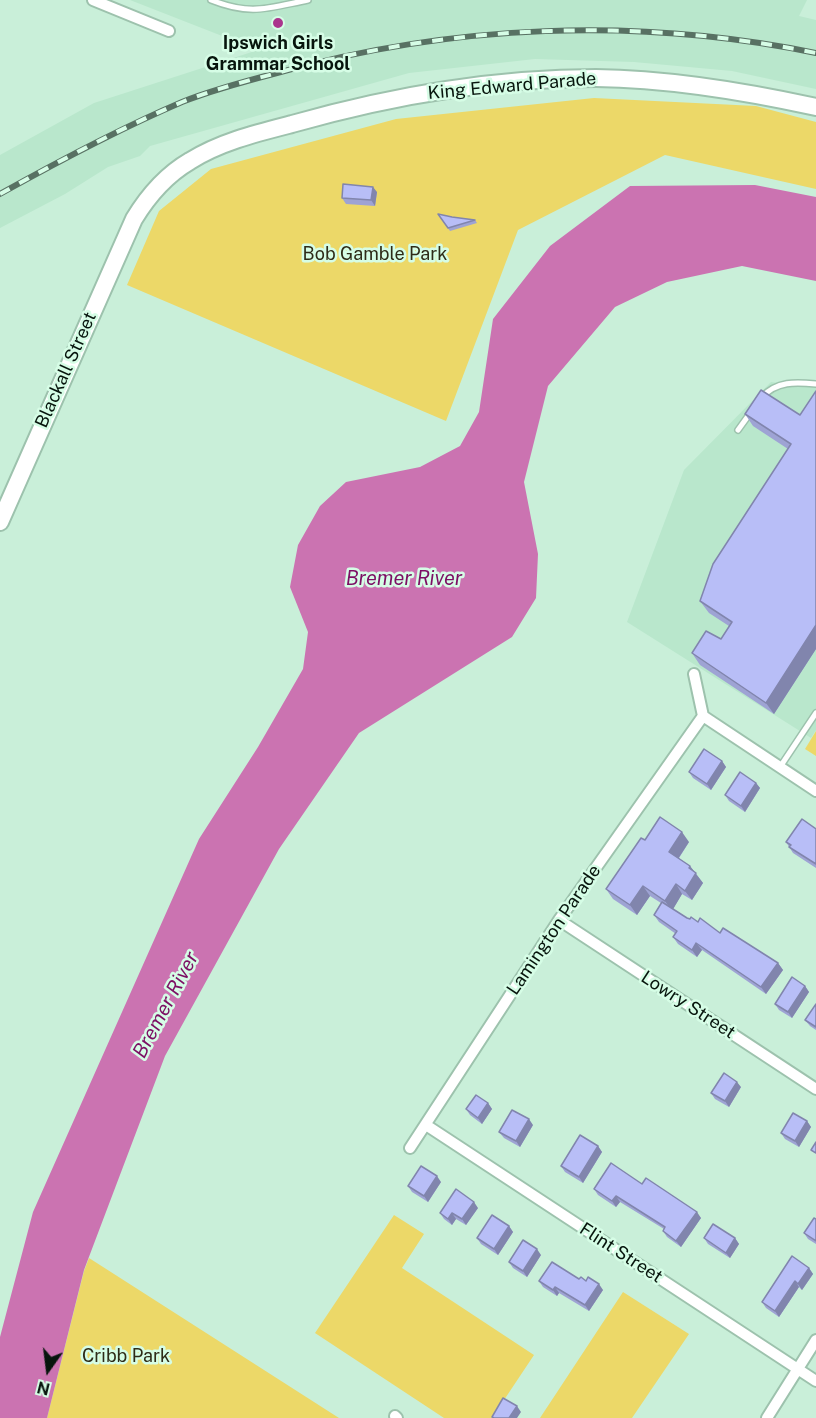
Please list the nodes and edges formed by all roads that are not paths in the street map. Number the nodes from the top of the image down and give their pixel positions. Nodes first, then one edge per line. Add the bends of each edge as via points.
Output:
1 (93, 0) edge
2 (211, 0) edge
3 (308, 0) edge
4 (169, 32) dead end
5 (816, 107) edge
6 (134, 219) joint
7 (816, 384) edge
8 (738, 430) dead end
9 (0, 522) edge
10 (694, 674) dead end
11 (816, 713) edge
12 (703, 716) junction
13 (780, 767) junction
14 (816, 791) edge
15 (559, 920) junction
16 (816, 1089) edge
17 (426, 1125) junction
18 (410, 1148) dead end
19 (816, 1340) edge
20 (798, 1369) junction
21 (816, 1381) edge
22 (767, 1418) edge

1 - 4 street
2 - 3 lane via 230,8 251,10
5 - 6 street, King Edward Parade via 672,82 596,78 460,87 312,118 212,149 164,180
6 - 9 street, Blackall Street
7 - 8 lane via 794,382 771,389
10 - 12 street
11 - 13 lane
12 - 13 street
12 - 15 street, Lamington Parade
13 - 14 street
15 - 16 street, Lowry Street
15 - 17 street, Lamington Parade
17 - 18 street, Lamington Parade
17 - 20 street, Flint Street
19 - 20 street
20 - 21 street, Flint Street
20 - 22 street

